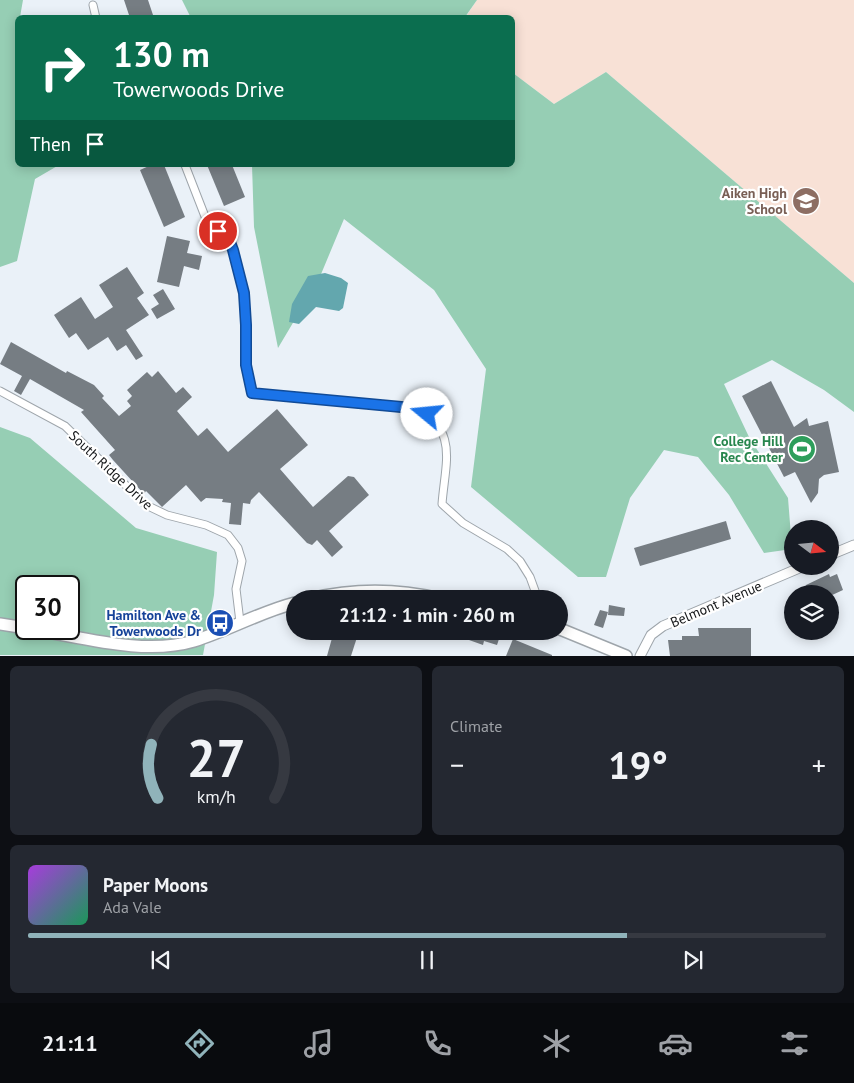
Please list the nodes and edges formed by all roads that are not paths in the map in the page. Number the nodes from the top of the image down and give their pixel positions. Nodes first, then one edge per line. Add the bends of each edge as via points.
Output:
1 (93, 5) dead end
2 (95, 15) edge
3 (186, 167) edge
4 (0, 391) edge
5 (854, 545) edge
6 (839, 552) edge
7 (784, 574) edge
8 (535, 590) edge
9 (286, 606) edge
10 (240, 622) junction
11 (0, 624) edge
12 (15, 626) edge
13 (568, 631) edge
14 (80, 637) edge
15 (626, 656) edge
16 (640, 656) edge

1 - 2 street
3 - 8 street via 206,219 230,242 233,250 244,293 246,365 252,393 412,408 427,414 443,434 446,445 442,504 463,523 507,549 520,561
4 - 10 street, South Ridge Drive via 65,426 146,505 167,516 206,525 228,535 238,548 242,561 236,590
5 - 6 street
7 - 16 street, Belmont Avenue via 662,626 651,635
9 - 10 main road
10 - 14 main road via 194,641 153,647
11 - 12 main road
13 - 15 main road

